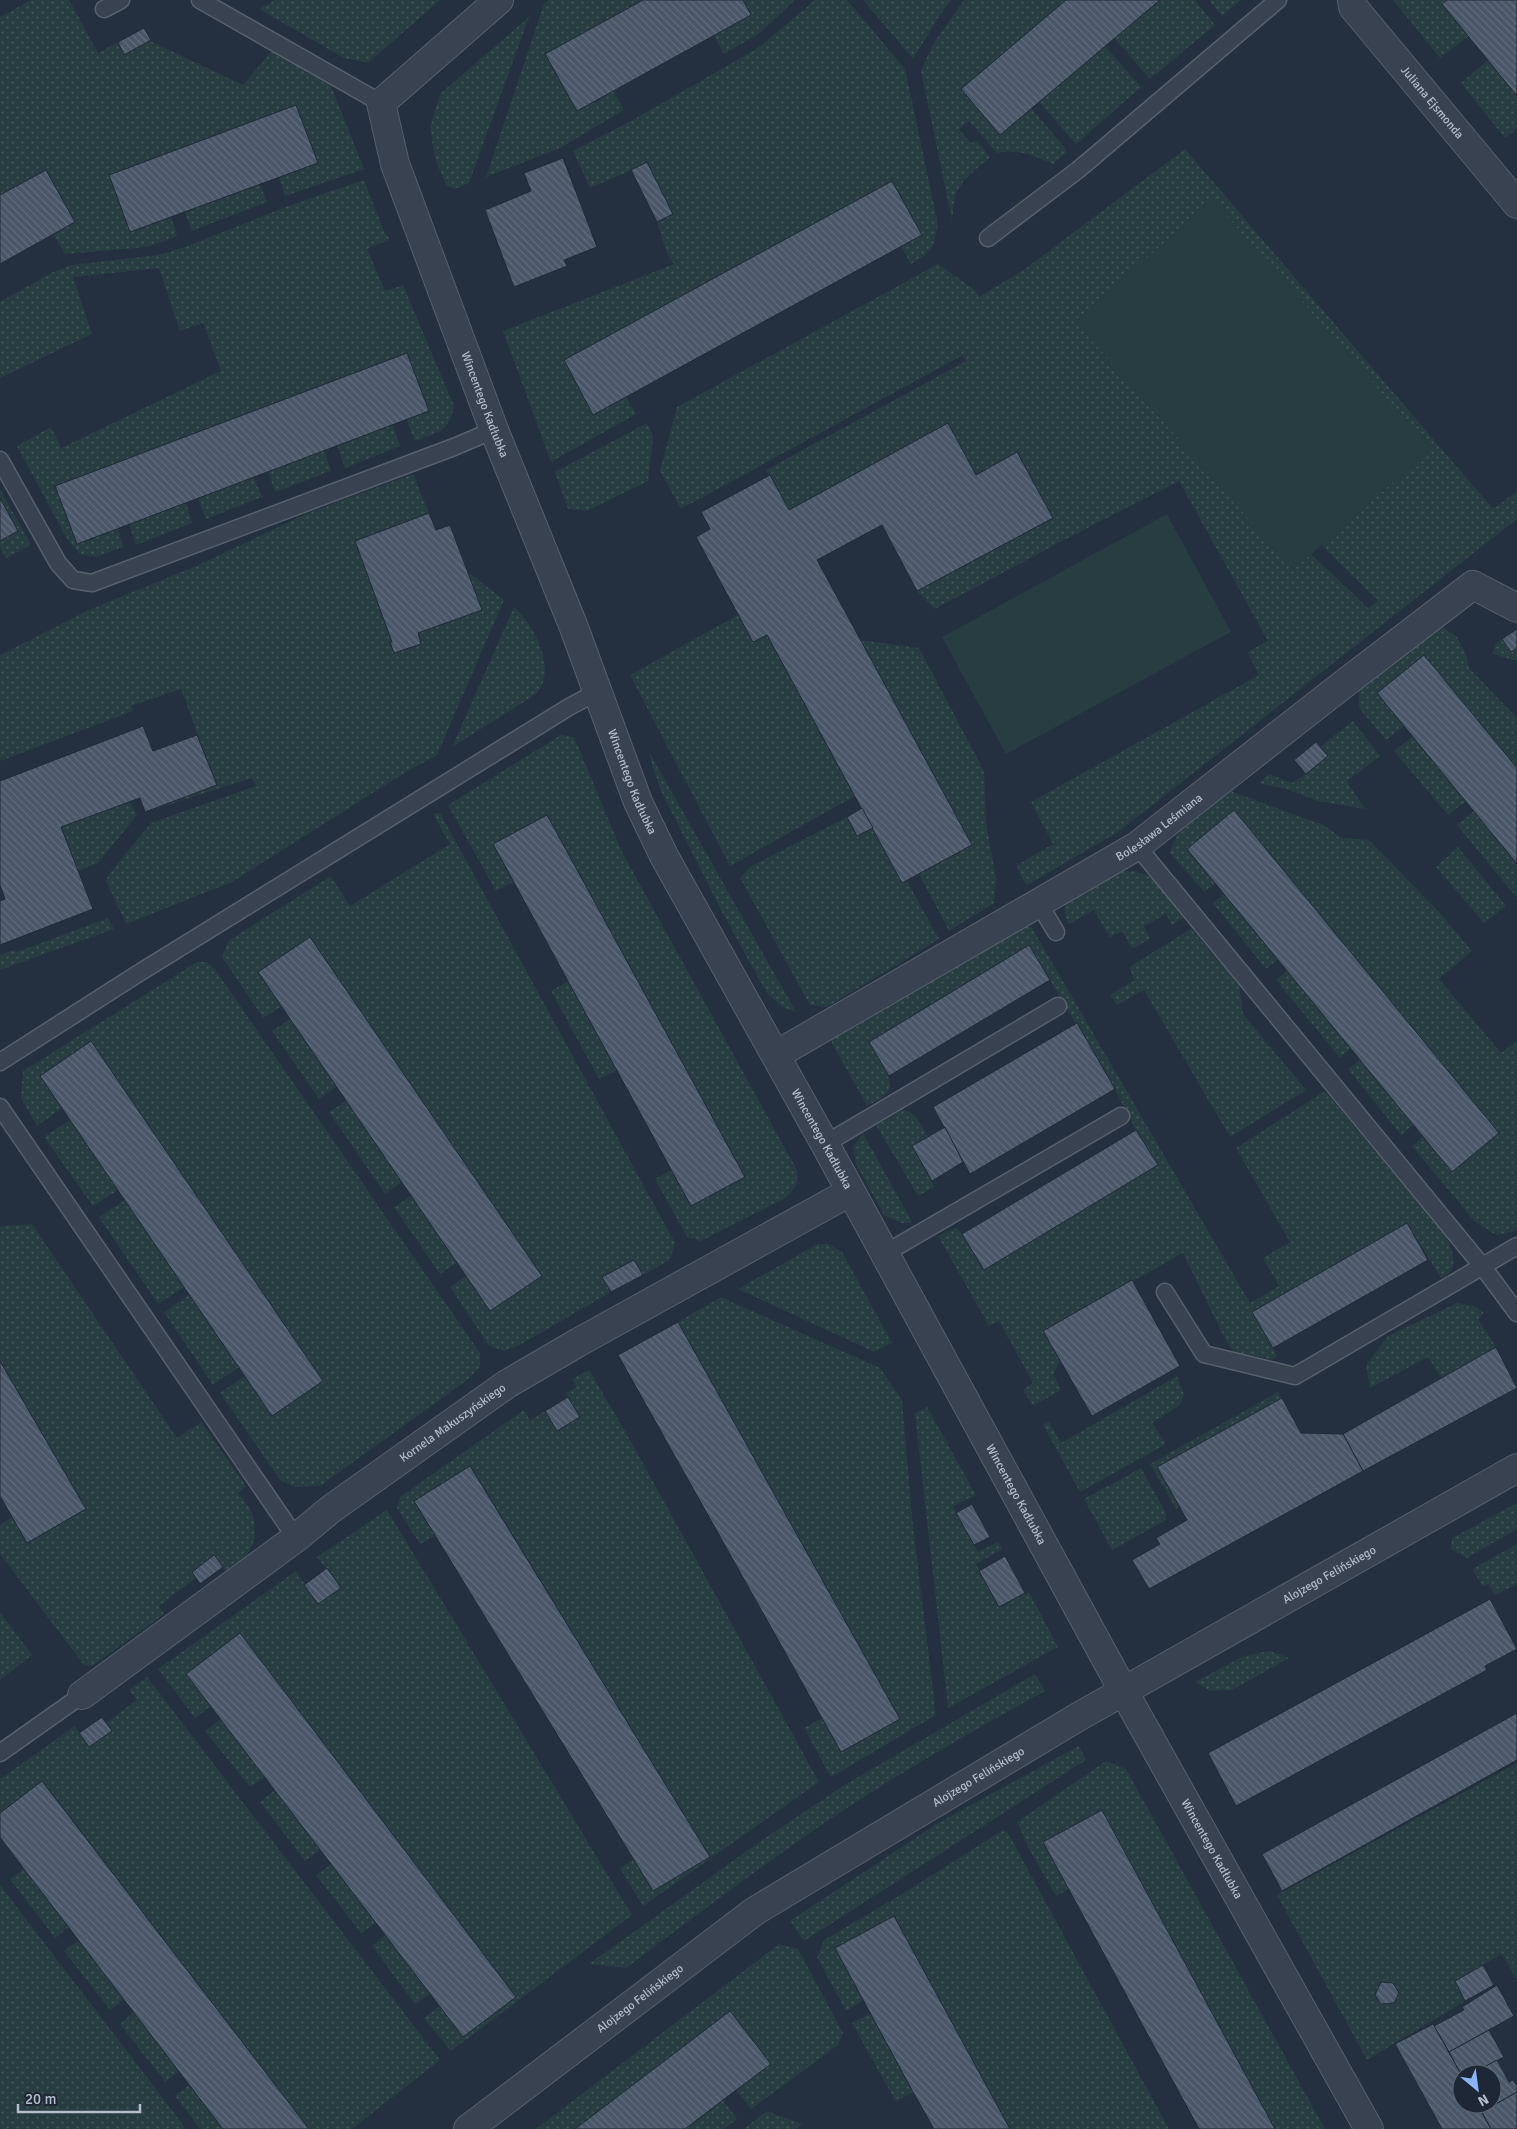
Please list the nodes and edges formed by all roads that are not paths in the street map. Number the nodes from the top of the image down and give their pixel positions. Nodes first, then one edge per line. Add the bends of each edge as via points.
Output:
1 (121, 0) edge
2 (200, 0) edge
3 (499, 0) edge
4 (1278, 0) edge
5 (1352, 0) edge
6 (104, 9) dead end
7 (381, 103) junction
8 (1517, 204) edge
9 (988, 238) dead end
10 (494, 430) junction
11 (0, 460) edge
12 (1517, 608) edge
13 (597, 692) junction
14 (1137, 846) junction
15 (1039, 904) junction
16 (1056, 932) dead end
17 (1058, 1006) dead end
18 (776, 1055) junction
19 (0, 1062) edge
20 (0, 1107) edge
21 (1121, 1116) dead end
22 (825, 1144) junction
23 (850, 1192) junction
24 (1517, 1246) edge
25 (884, 1254) junction
26 (1483, 1267) junction
27 (1165, 1292) dead end
28 (1517, 1313) edge
29 (1517, 1468) edge
30 (296, 1538) junction
31 (1124, 1692) junction
32 (82, 1695) joint
33 (0, 1753) edge
34 (468, 2129) edge
35 (1370, 2129) edge

1 - 6 lane
2 - 7 lane
3 - 7 street
4 - 9 lane via 1078,170
5 - 8 street, Juliana Ejsmonda via 1353,7
7 - 10 street, Wincentego Kadłubka via 395,164
10 - 11 lane via 454,448 92,583 73,580 58,563
10 - 13 street, Wincentego Kadłubka
12 - 14 street, Bolesława Leśmiana via 1473,585
13 - 18 street, Wincentego Kadłubka via 638,802
13 - 19 lane
14 - 15 street, Bolesława Leśmiana
14 - 26 lane
15 - 16 lane
15 - 18 street, Bolesława Leśmiana
17 - 22 lane
18 - 22 street, Wincentego Kadłubka
20 - 30 lane
21 - 25 lane
22 - 23 street, Wincentego Kadłubka
23 - 25 street, Wincentego Kadłubka
23 - 30 street, Kornela Makuszyńskiego via 507,1384 331,1509
24 - 26 lane
25 - 31 street, Wincentego Kadłubka
26 - 27 lane via 1295,1376 1204,1354
26 - 28 lane
29 - 31 street, Alojzego Felińskiego
30 - 32 street, Kornela Makuszyńskiego
31 - 34 street, Alojzego Felińskiego via 755,1911
31 - 35 street, Wincentego Kadłubka
32 - 33 lane

